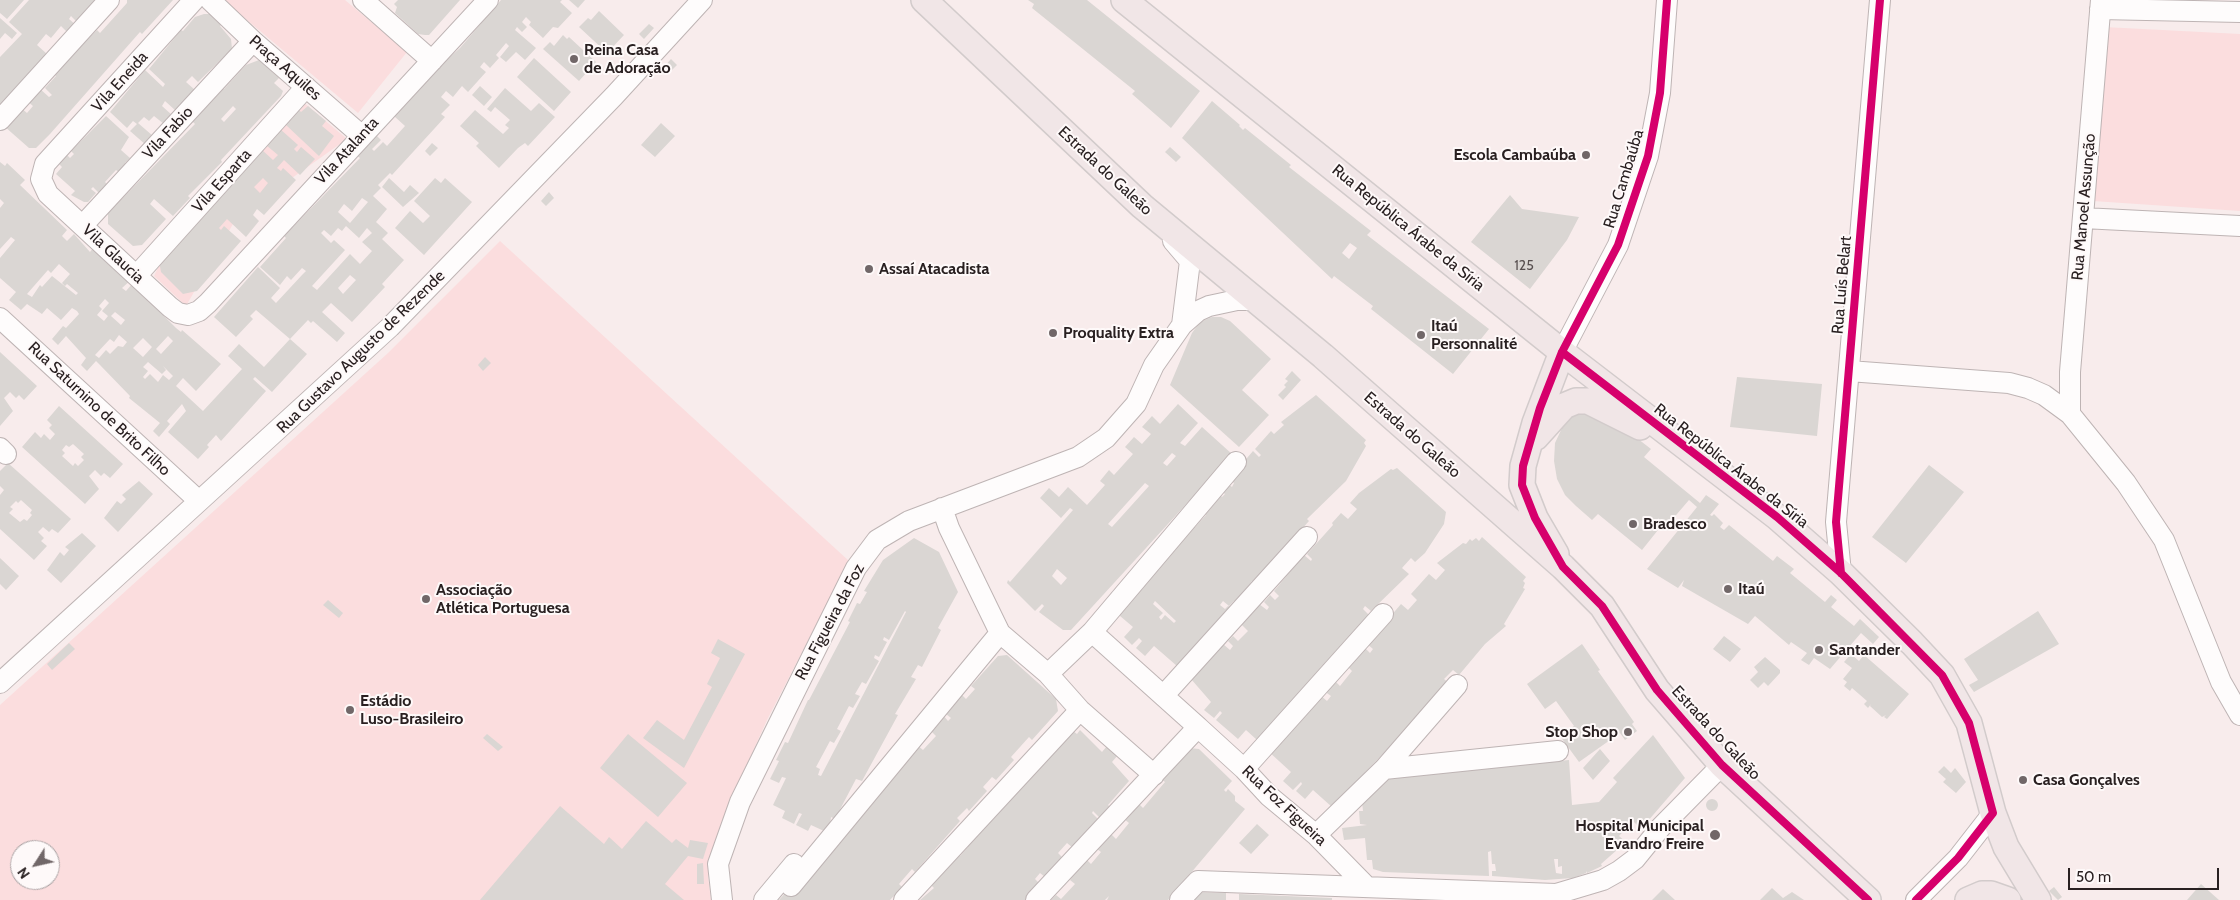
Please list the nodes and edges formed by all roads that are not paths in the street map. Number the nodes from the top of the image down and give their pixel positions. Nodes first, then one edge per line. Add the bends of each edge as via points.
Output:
1 (109, 0) edge
2 (194, 0) edge
3 (210, 0) edge
4 (488, 0) edge
5 (702, 0) edge
6 (924, 0) edge
7 (1124, 0) edge
8 (1668, 0) edge
9 (1880, 0) edge
10 (374, 4) edge
11 (2101, 4) edge
12 (2240, 12) edge
13 (254, 41) junction
14 (432, 61) junction
15 (306, 87) junction
16 (0, 120) edge
17 (361, 135) junction
18 (45, 164) joint
19 (1142, 206) junction
20 (2083, 218) junction
21 (83, 225) junction
22 (2240, 226) edge
23 (137, 275) junction
24 (1254, 300) junction
25 (208, 303) joint
26 (0, 318) edge
27 (1182, 325) junction
28 (1562, 352) junction
29 (1849, 371) junction
30 (2070, 414) junction
31 (1529, 445) junction
32 (1696, 456) junction
33 (1236, 462) dead end
34 (199, 500) junction
35 (942, 508) junction
36 (1307, 537) dead end
37 (1563, 567) junction
38 (1841, 573) junction
39 (1383, 614) dead end
40 (1092, 632) junction
41 (1000, 633) junction
42 (1048, 674) junction
43 (0, 683) edge
44 (1457, 685) dead end
45 (1164, 694) junction
46 (1080, 710) junction
47 (2240, 715) edge
48 (1198, 727) junction
49 (1558, 751) dead end
50 (1722, 765) junction
51 (1244, 769) junction
52 (1384, 769) junction
53 (1154, 775) junction
54 (1993, 813) junction
55 (1316, 835) junction
56 (812, 844) dead end
57 (791, 886) dead end
58 (1368, 888) junction
59 (1556, 897) edge
60 (722, 900) edge
61 (764, 900) edge
62 (904, 900) edge
63 (1036, 900) edge
64 (1180, 900) edge
65 (1868, 900) edge
66 (1916, 900) edge
67 (1968, 900) edge
68 (2008, 900) edge
69 (2038, 900) edge

1 - 16 street
2 - 18 street, Vila Eneida
3 - 13 street, Praça Aquiles
4 - 14 street, Vila Atalanta
5 - 34 street, Rua Gustavo Augusto de Rezende via 614,96 390,327 285,426
6 - 19 main road, Estrada do Galeão
7 - 28 main road, Rua República Árabe da Síria
8 - 28 street, Rua Cambaúba via 1660,93 1648,156 1618,245
9 - 29 street, Rua Luís Belart
10 - 14 street
11 - 12 street
11 - 20 street, Rua Manoel Assunção
13 - 15 street, Praça Aquiles
13 - 21 street, Vila Fabio
14 - 17 street, Vila Atalanta
15 - 17 street, Praça Aquiles
15 - 23 street, Vila Esparta
17 - 25 street, Vila Atalanta
18 - 21 street, Vila Glaucia via 42,186
19 - 24 main road, Estrada do Galeão
19 - 27 street, Rua Figueira da Foz via 1190,261
20 - 22 street
20 - 30 street, Rua Manoel Assunção via 2070,372
21 - 23 street, Vila Glaucia
23 - 25 street, Vila Glaucia via 178,313 199,312
24 - 27 street, Rua Figueira da Foz via 1238,300 1198,310
24 - 37 main road, Estrada do Galeão via 1323,356
26 - 34 street, Rua Saturnino de Brito Filho
27 - 35 street, Rua Figueira da Foz via 1154,365 1136,404 1106,438 1078,457
28 - 31 main road
28 - 32 main road, Rua República Árabe da Síria
29 - 30 street via 2008,383 2044,395
29 - 38 street, Rua Luís Belart via 1836,522
30 - 47 street via 2126,483 2164,540 2221,682
31 - 32 main road via 1564,406 1588,401
31 - 37 main road via 1522,485 1535,518
32 - 38 main road, Rua República Árabe da Síria via 1777,517
33 - 40 street
34 - 43 street, Rua Gustavo Augusto de Rezende
35 - 41 street
35 - 60 street, Rua Figueira da Foz via 909,521 877,540 856,568 740,802 718,864
36 - 45 street
37 - 50 main road, Estrada do Galeão via 1602,606 1657,690
38 - 54 main road, Rua República Árabe da Síria via 1942,675 1969,723
39 - 51 street
40 - 42 street
40 - 45 street, Rua Foz Figueira
41 - 42 street
41 - 57 street
42 - 46 street
44 - 52 street
45 - 48 street, Rua Foz Figueira
46 - 53 street
46 - 62 street
48 - 51 street, Rua Foz Figueira
48 - 53 street
49 - 52 street
50 - 59 street via 1620,871
50 - 65 main road, Estrada do Galeão
51 - 55 street, Rua Foz Figueira via 1269,796
52 - 55 street
53 - 63 street
54 - 66 street via 1958,858
54 - 69 main road via 2021,876
55 - 58 street, Rua Foz Figueira
56 - 61 street
58 - 59 street
58 - 64 street via 1198,881
67 - 68 main road via 1991,894

